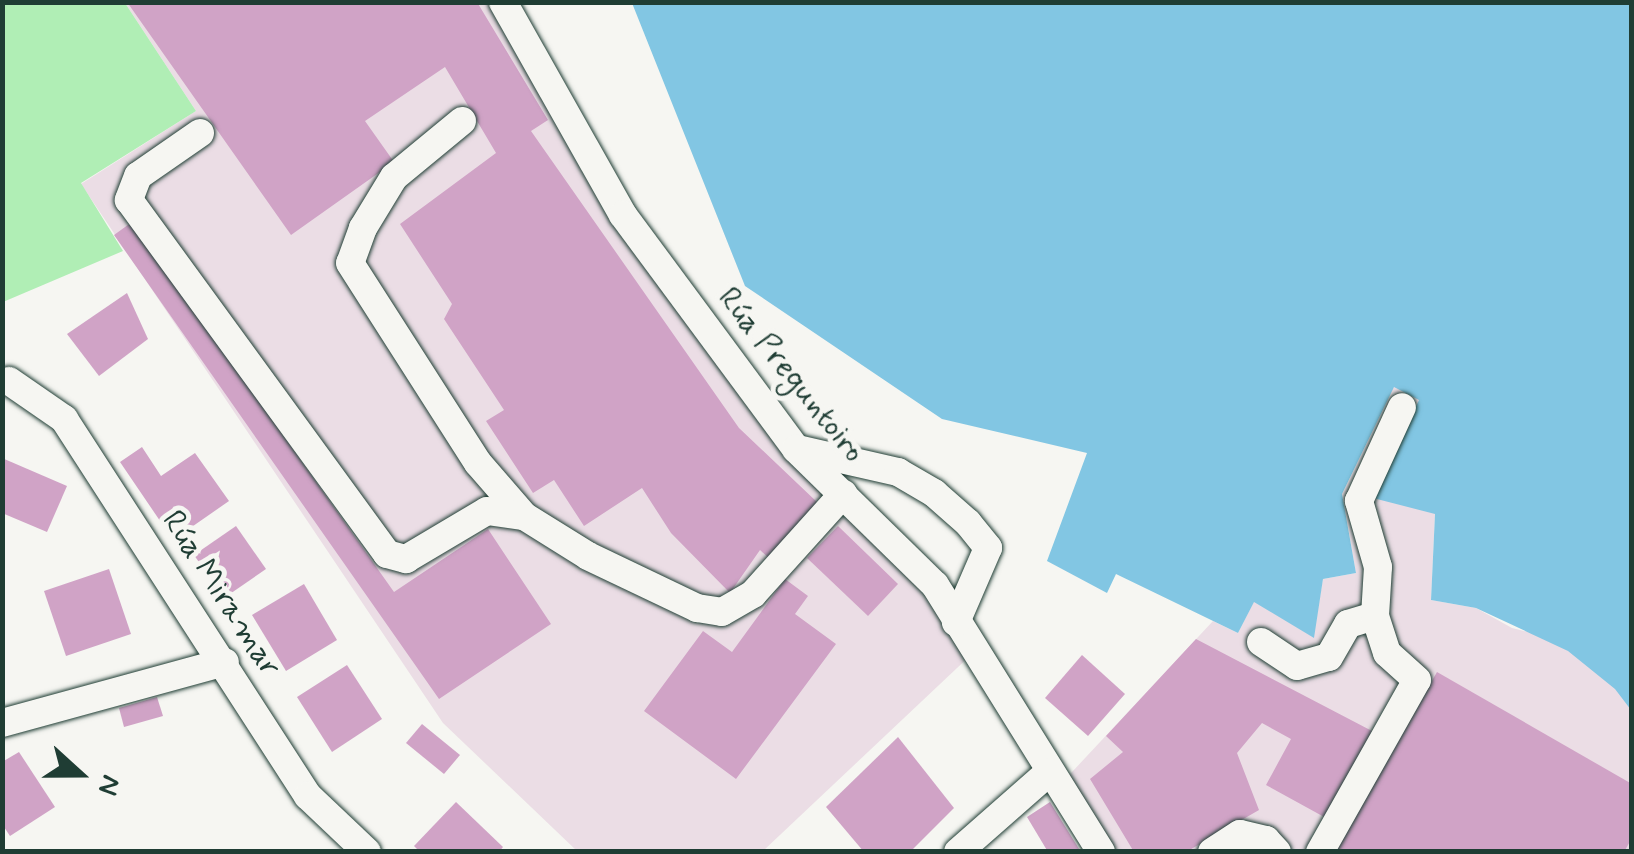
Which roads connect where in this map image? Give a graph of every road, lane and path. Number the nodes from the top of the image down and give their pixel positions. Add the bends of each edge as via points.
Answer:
1 (502, 2) edge
2 (462, 120) dead end
3 (200, 133) dead end
4 (5, 375) edge
5 (1402, 407) dead end
6 (796, 449) junction
7 (843, 494) junction
8 (524, 516) junction
9 (1375, 616) junction
10 (956, 622) junction
11 (1261, 642) dead end
12 (225, 662) junction
13 (2, 723) edge
14 (1048, 772) junction
15 (366, 852) edge
16 (958, 852) edge
17 (1100, 852) edge
18 (1212, 852) edge
19 (1277, 852) edge
20 (1320, 852) edge

1 - 6 street, Rúa Preguntoiro via 623,215
2 - 8 street via 394,177 350,263 478,463
3 - 8 street via 138,176 129,200 387,554 406,559 487,511
4 - 12 street, Rúa Miramar via 64,418
5 - 9 street via 1360,501 1378,568
6 - 7 street, Rúa Preguntoiro
6 - 10 street via 898,472 968,523 988,548
7 - 8 street via 754,594 722,612 698,608 588,556
7 - 10 street, Rúa Preguntoiro via 936,585
9 - 11 street via 1348,624 1330,657 1298,666
9 - 20 street via 1387,654 1417,680
10 - 14 street, Rúa Preguntoiro
12 - 13 street
12 - 15 street, Rúa Miramar via 308,796
14 - 16 street
14 - 17 street, Rúa Preguntoiro
18 - 19 street via 1240,834 1266,840

